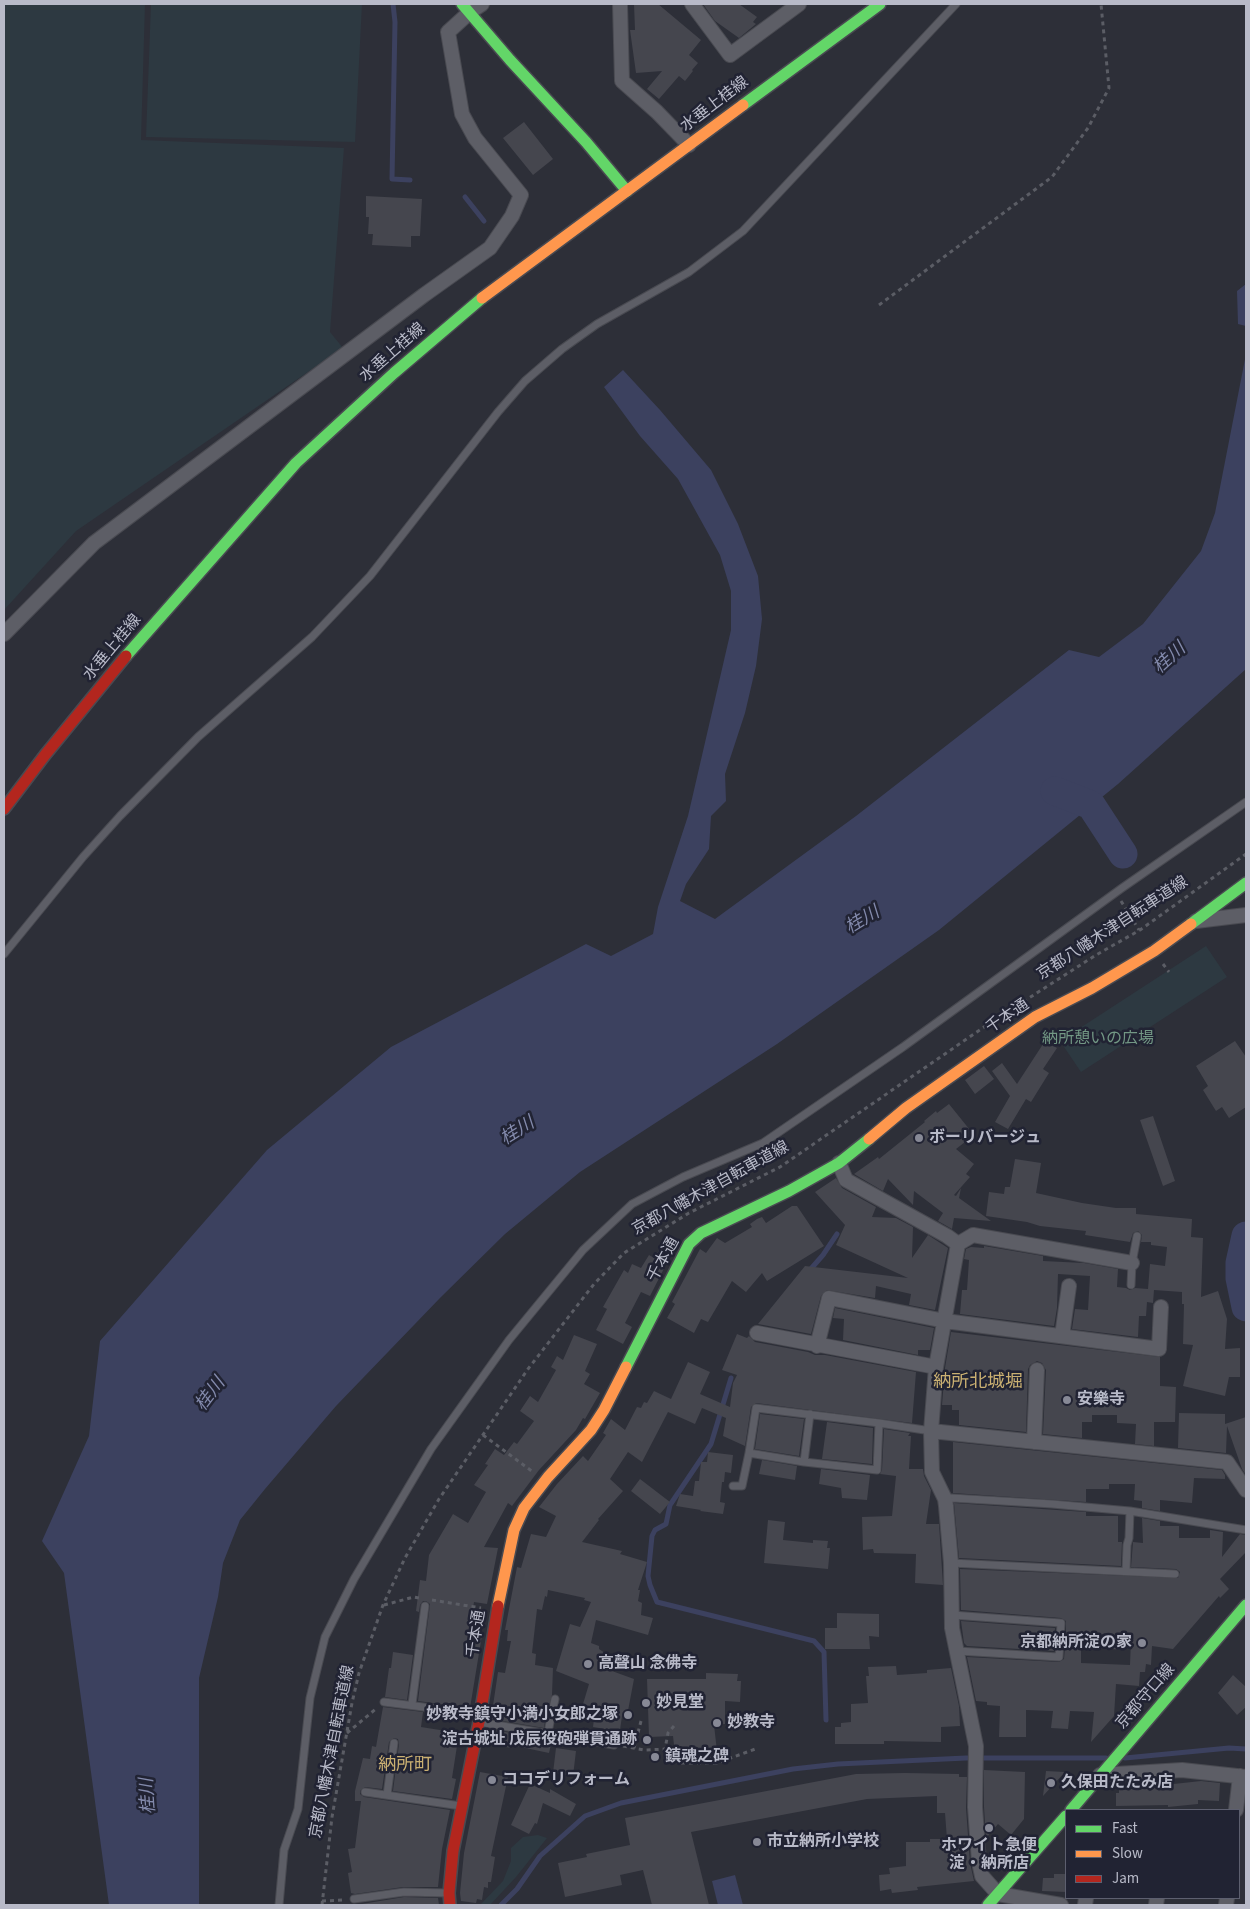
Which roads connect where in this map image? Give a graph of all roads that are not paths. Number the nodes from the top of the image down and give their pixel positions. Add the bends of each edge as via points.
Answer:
1 (482, 4) edge
2 (620, 4) edge
3 (692, 4) edge
4 (799, 4) edge
5 (880, 4) edge
6 (956, 4) edge
7 (466, 8) edge
8 (689, 145) junction
9 (627, 190) junction
10 (4, 634) edge
11 (1246, 802) edge
12 (4, 809) edge
13 (1246, 883) edge
14 (1246, 915) edge
15 (1196, 921) junction
16 (4, 954) edge
17 (839, 1163) junction
18 (1137, 1236) dead end
19 (958, 1244) junction
20 (1132, 1263) junction
21 (1131, 1285) dead end
22 (1069, 1286) dead end
23 (1162, 1307) dead end
24 (945, 1321) junction
25 (757, 1333) dead end
26 (1062, 1336) junction
27 (817, 1346) junction
28 (936, 1367) junction
29 (1037, 1370) dead end
30 (810, 1414) junction
31 (879, 1423) junction
32 (931, 1432) junction
33 (1034, 1442) junction
34 (749, 1453) junction
35 (804, 1462) junction
36 (733, 1486) dead end
37 (1246, 1490) edge
38 (945, 1499) junction
39 (1130, 1511) junction
40 (1246, 1530) edge
41 (951, 1564) junction
42 (1126, 1571) junction
43 (1175, 1574) dead end
44 (1246, 1605) edge
45 (425, 1606) dead end
46 (952, 1615) junction
47 (1061, 1641) junction
48 (1119, 1645) dead end
49 (957, 1651) junction
50 (555, 1699) dead end
51 (384, 1702) road end
52 (412, 1704) junction
53 (552, 1713) dead end
54 (479, 1718) junction
55 (550, 1722) dead end
56 (548, 1733) junction
57 (394, 1743) dead end
58 (614, 1745) dead end
59 (1103, 1771) junction
60 (1243, 1777) edge
61 (365, 1792) dead end
62 (387, 1795) junction
63 (462, 1806) junction
64 (1073, 1809) edge
65 (1236, 1809) edge
66 (1065, 1818) edge
67 (998, 1894) junction
68 (354, 1899) road end
69 (450, 1899) edge
70 (280, 1905) edge
71 (988, 1905) edge
72 (1061, 1905) edge

1 - 7 street
2 - 8 street via 622,81
3 - 4 street via 730,55
5 - 8 street, 水垂上桂線
6 - 16 lane via 743,231 689,272 597,324 525,381 370,576 312,636 198,737 120,816
7 - 9 street
7 - 10 street via 448,32 462,114 475,138 520,195 512,216 490,248 94,544
8 - 9 street, 水垂上桂線
9 - 12 street, 水垂上桂線 via 480,299 296,463 115,669
11 - 70 lane via 903,1047 771,1137 632,1204 583,1250 509,1340 431,1448 354,1579 325,1637 310,1698 298,1809 284,1850
13 - 15 street, 千本通
14 - 15 street
15 - 17 street, 千本通 via 1092,988 1035,1017 906,1108
17 - 19 street via 846,1180
17 - 54 street, 千本通 via 701,1233 690,1244 604,1410 591,1430 524,1508 514,1530
18 - 20 lane
19 - 20 street via 973,1235
19 - 24 street
20 - 21 lane
22 - 26 street
23 - 26 street via 1159,1349
24 - 26 street
24 - 27 street via 829,1298
24 - 28 street
25 - 27 street
27 - 28 street
28 - 32 street
29 - 33 street
30 - 31 lane
30 - 34 lane via 756,1408
30 - 35 lane
31 - 32 lane
31 - 35 lane via 877,1470
32 - 33 street
32 - 38 street via 932,1472
33 - 37 street via 1227,1462
34 - 35 lane
34 - 36 lane via 742,1486
38 - 39 lane
38 - 41 street
39 - 40 lane
39 - 42 lane
41 - 42 lane
41 - 46 street
42 - 43 lane
44 - 59 street, 京都守口線
45 - 52 lane
46 - 47 lane via 1061,1623
46 - 49 street
47 - 48 lane
47 - 49 lane via 1059,1657
49 - 67 street via 976,1746 975,1807 979,1862 982,1876
50 - 53 lane
51 - 52 lane
52 - 54 lane
54 - 56 lane
54 - 63 street, 千本通
55 - 56 lane
56 - 58 lane
57 - 62 lane
59 - 60 street via 1182,1770
59 - 64 street, 京都守口線
60 - 65 street
61 - 62 lane
62 - 63 lane
63 - 69 street, 千本通 via 453,1851
66 - 67 street, 京都守口線
67 - 71 street, 京都守口線
67 - 72 street
68 - 69 lane via 404,1892

